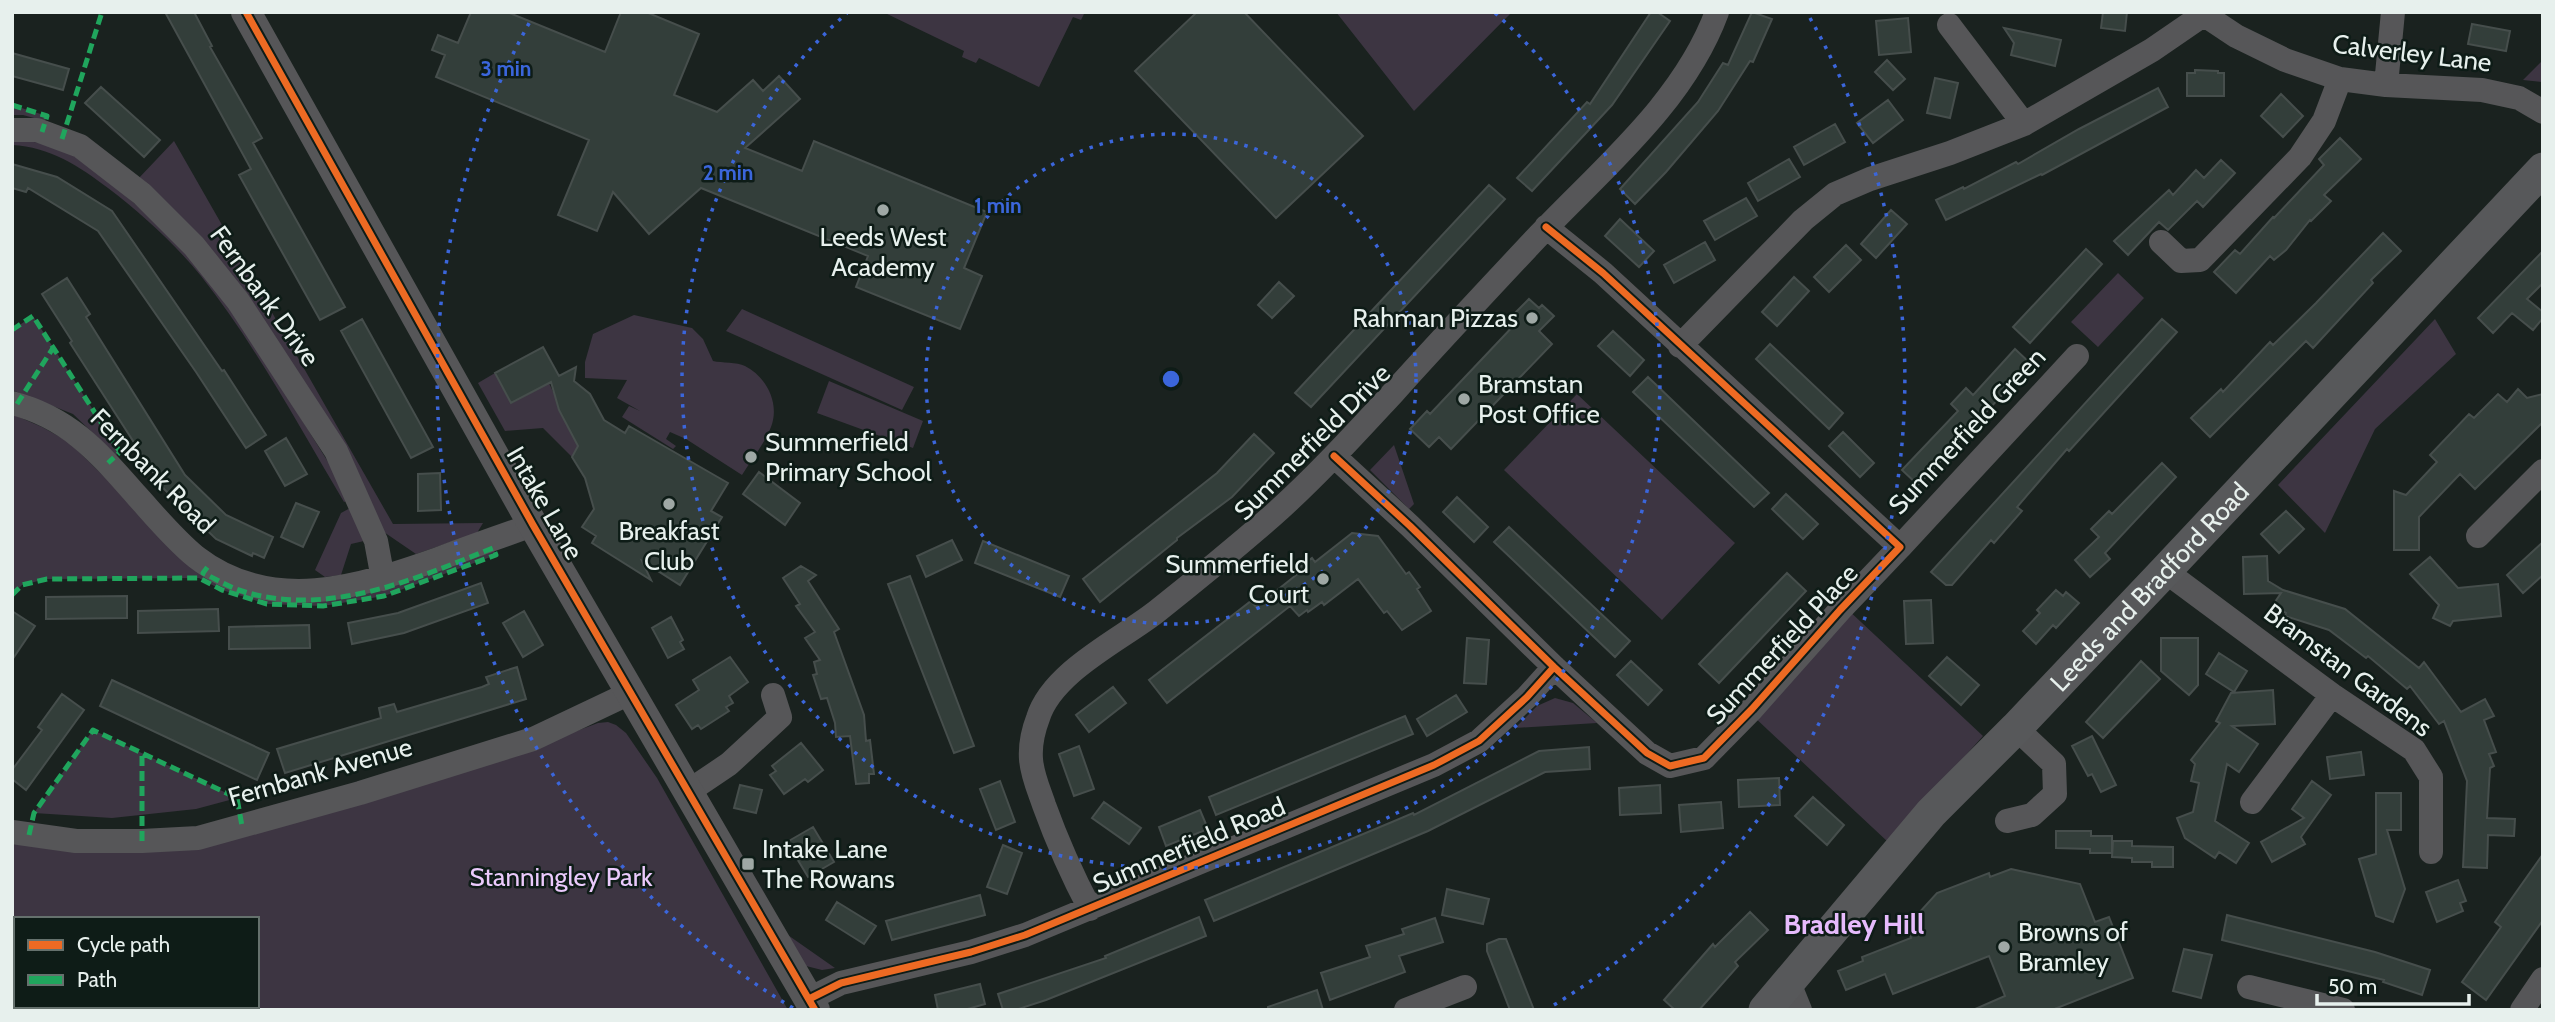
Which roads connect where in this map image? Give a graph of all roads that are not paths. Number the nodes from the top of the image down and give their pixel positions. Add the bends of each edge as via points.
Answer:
1 (246, 12) edge
2 (1717, 12) edge
3 (2393, 12) edge
4 (2202, 14) edge
5 (1949, 25) dead end
6 (2340, 79) junction
7 (2386, 85) junction
8 (2543, 112) edge
9 (2024, 124) junction
10 (12, 130) edge
11 (2543, 169) edge
12 (1546, 226) junction
13 (2161, 242) dead end
14 (1680, 346) junction
15 (2077, 356) dead end
16 (12, 403) edge
17 (1334, 456) junction
18 (2543, 471) edge
19 (533, 525) junction
20 (2478, 536) dead end
21 (1900, 547) junction
22 (2165, 571) junction
23 (383, 579) junction
24 (1553, 667) junction
25 (631, 693) junction
26 (773, 695) dead end
27 (2332, 695) junction
28 (2016, 728) junction
29 (689, 791) junction
30 (2252, 802) dead end
31 (2007, 821) dead end
32 (12, 832) edge
33 (2431, 852) dead end
34 (1090, 909) junction
35 (2543, 979) edge
36 (1465, 987) dead end
37 (2249, 987) dead end
38 (1794, 996) edge
39 (812, 1004) edge
40 (1406, 1010) edge
41 (1765, 1010) edge
42 (2343, 1010) edge
43 (2522, 1010) edge

1 - 19 street, Intake Lane
2 - 12 street, Summerfield Drive via 1694,61 1673,90
3 - 7 street
4 - 6 street, Calverley Lane via 2285,60
4 - 9 street via 2152,50
5 - 9 street
6 - 7 street, Calverley Lane
6 - 13 street via 2324,121 2300,158 2200,260 2181,261
7 - 8 street, Calverley Lane via 2482,90 2519,98
9 - 14 street via 1835,194 1802,220
10 - 23 street, Fernbank Drive via 37,130 80,146 142,194 194,246 238,301 337,451 376,541
11 - 22 main road, Leeds and Bradford Road
12 - 14 street
12 - 17 street, Summerfield Drive
14 - 21 street
15 - 21 street, Summerfield Green
16 - 23 street, Fernbank Road via 39,410 75,432 171,534 222,573 287,591 324,591
17 - 24 street, Summerfield Place
17 - 34 street, Summerfield Drive via 1155,613 1058,684 1038,714 1031,742 1035,780
18 - 20 street
19 - 23 street, Fernbank Road
19 - 25 street, Intake Lane
21 - 24 street, Summerfield Place via 1704,758 1670,766 1647,753
22 - 27 street, Bramstan Gardens
22 - 28 main road, Leeds and Bradford Road
24 - 34 street, Summerfield Road via 1479,741 1458,753
25 - 29 street, Intake Lane
25 - 32 street, Fernbank Avenue via 533,739 198,838 76,841
26 - 29 street via 780,718 729,764
27 - 30 street
27 - 33 street, Bramstan Gardens via 2414,750 2431,777
28 - 31 street via 2054,764 2055,794 2032,816
28 - 38 main road, Leeds and Bradford Road via 1931,813
29 - 39 street, Intake Lane
34 - 39 street, Summerfield Road via 971,952 841,983
35 - 43 street
36 - 40 street
37 - 42 street
38 - 41 main road, Leeds and Bradford Road

